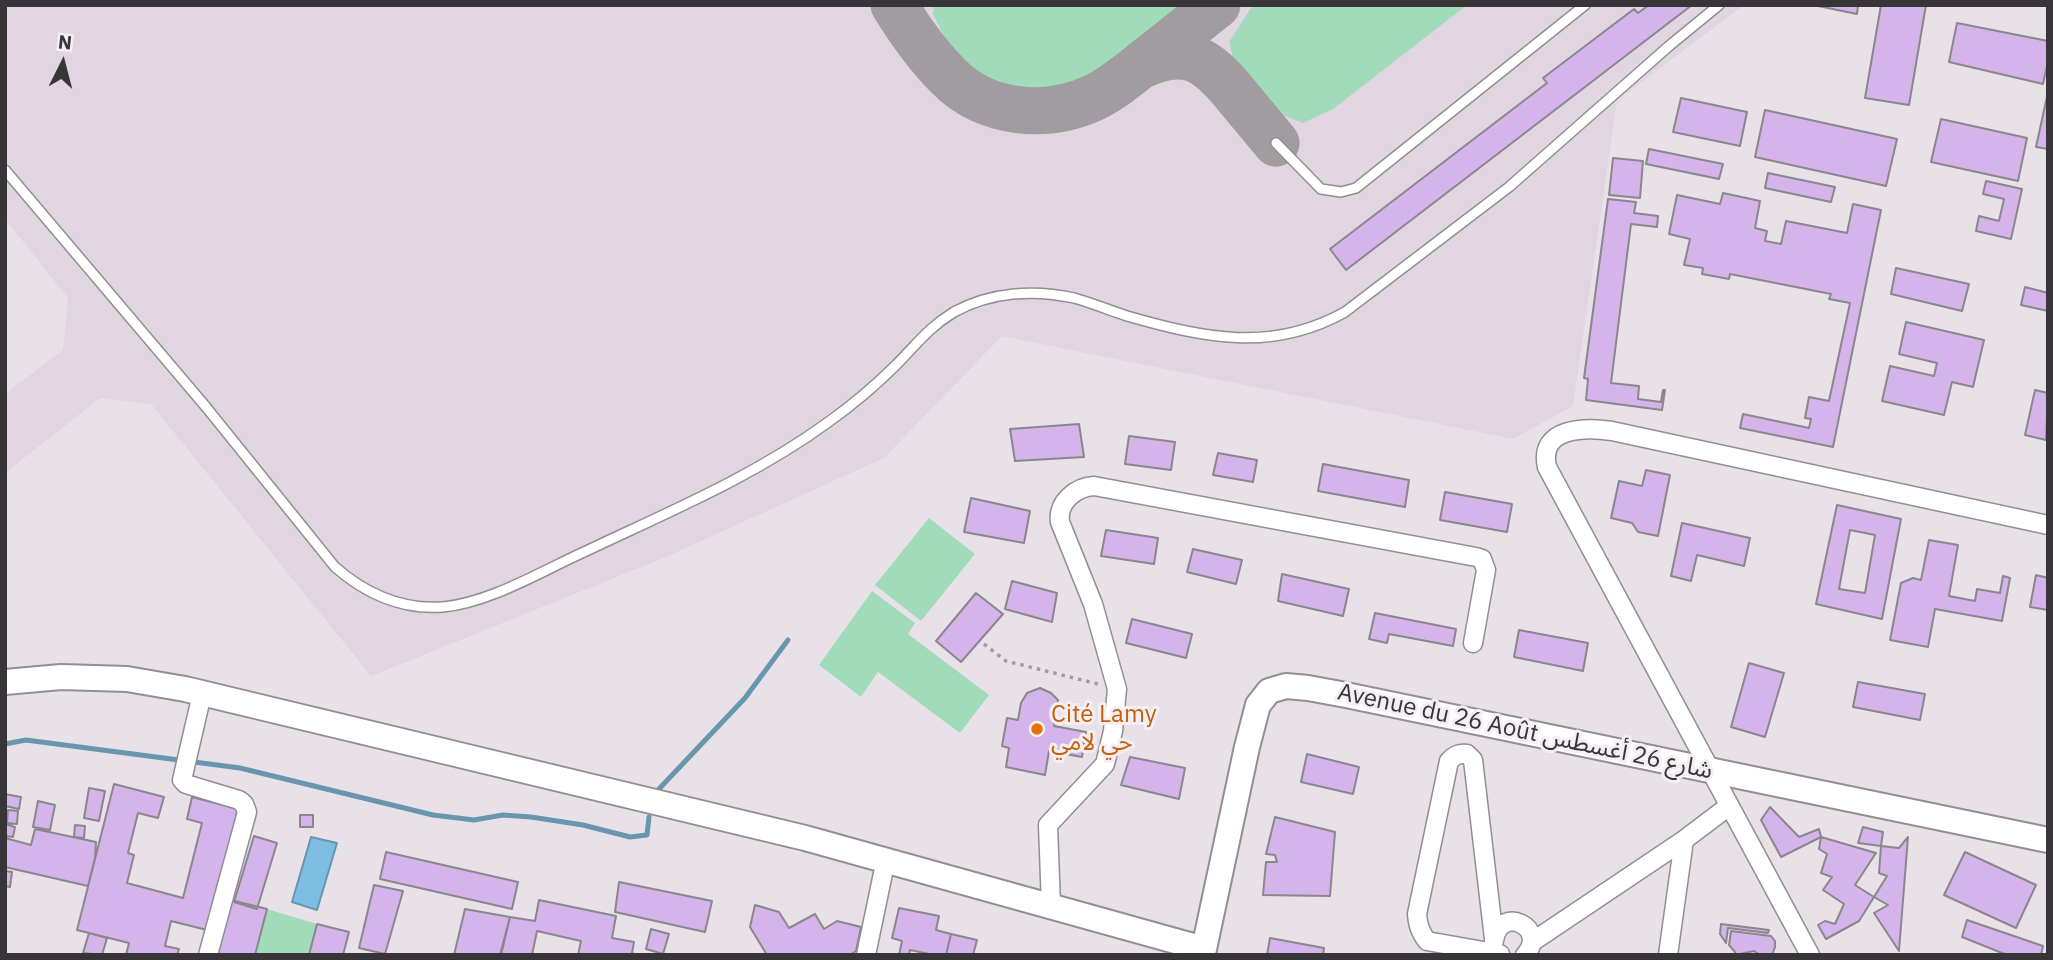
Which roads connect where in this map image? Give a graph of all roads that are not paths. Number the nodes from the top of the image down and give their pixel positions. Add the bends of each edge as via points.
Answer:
1 (1585, 5) edge
2 (1719, 5) edge
3 (1276, 143) dead end
4 (5, 170) edge
5 (2048, 525) edge
6 (1473, 643) dead end
7 (5, 682) edge
8 (202, 694) junction
9 (1710, 769) junction
10 (1729, 806) junction
11 (1684, 840) junction
12 (2048, 840) edge
13 (886, 859) junction
14 (1051, 906) junction
15 (1528, 948) edge
16 (1498, 949) edge
17 (1204, 952) edge
18 (208, 955) edge
19 (866, 955) edge
20 (1668, 955) edge
21 (1810, 955) edge

1 - 3 lane via 1356,188 1341,192 1321,189
2 - 4 lane via 1509,187 1329,321 1294,334 1233,338 1156,323 1056,295 1016,293 976,301 935,325 860,398 773,459 488,596 441,607 392,601 335,567
5 - 9 street via 1612,431 1591,428 1560,434 1545,458 1547,467
6 - 14 street via 1486,570 1482,559 1108,488 1077,490 1063,503 1059,515 1093,604 1117,689 1105,764 1048,825
7 - 8 street via 61,677 127,679
8 - 13 street
8 - 18 street via 182,780 239,800 247,811
9 - 10 street
9 - 12 street, Avenue du 26 Août شارع 26 أغسطس
9 - 17 street, Avenue du 26 Août شارع 26 أغسطس via 1308,688 1269,691 1258,705 1247,747
10 - 11 street
10 - 21 street
11 - 15 street
11 - 20 street
13 - 14 street
13 - 19 street
14 - 17 street
15 - 16 street via 1531,933 1526,926 1510,921 1497,930
16 - 16 street via 1473,760 1461,753 1449,761 1418,925 1427,941

